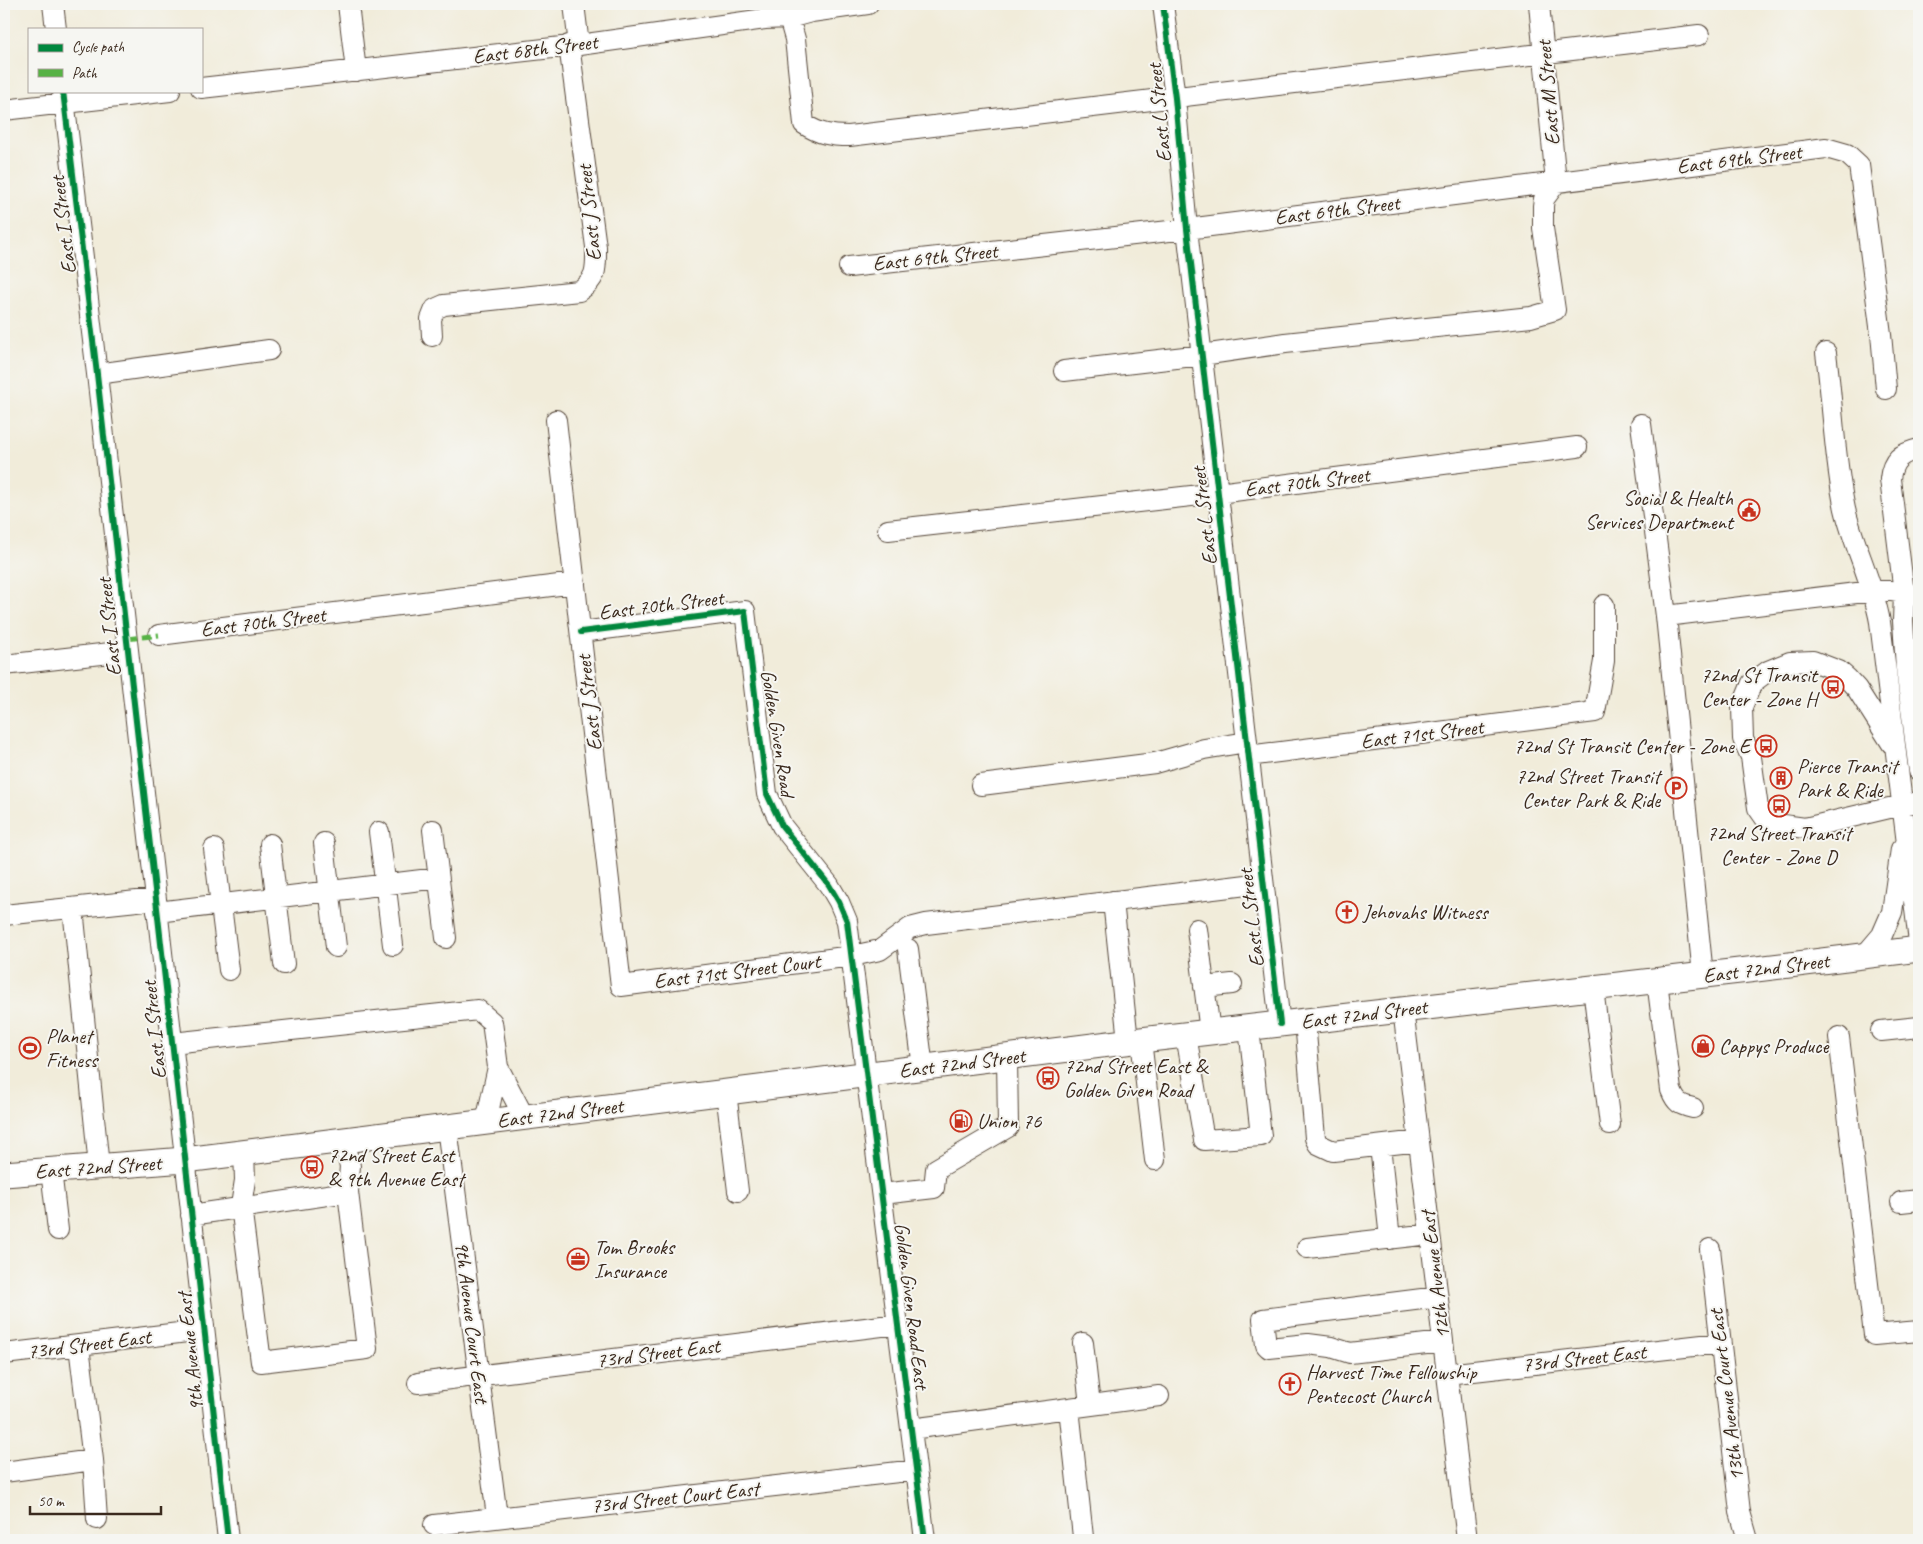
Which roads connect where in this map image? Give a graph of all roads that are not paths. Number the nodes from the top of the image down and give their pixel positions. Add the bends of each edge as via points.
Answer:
1 (53, 4) edge
2 (348, 4) edge
3 (574, 4) edge
4 (868, 4) edge
5 (1163, 4) edge
6 (1540, 4) edge
7 (789, 18) junction
8 (56, 28) edge
9 (1699, 35) dead end
10 (574, 45) junction
11 (1544, 53) junction
12 (356, 71) junction
13 (202, 88) edge
14 (152, 92) edge
15 (64, 97) edge
16 (1175, 98) junction
17 (4, 110) edge
18 (1556, 183) junction
19 (1187, 229) junction
20 (849, 267) dead end
21 (432, 336) dead end
22 (269, 350) dead end
23 (1826, 353) dead end
24 (1202, 356) junction
25 (1064, 371) dead end
26 (97, 374) junction
27 (1886, 389) dead end
28 (556, 420) dead end
29 (1641, 424) dead end
30 (1576, 447) dead end
31 (1919, 450) edge
32 (1218, 493) junction
33 (888, 530) dead end
34 (575, 583) junction
35 (1873, 591) junction
36 (1912, 594) edge
37 (1604, 606) dead end
38 (745, 611) joint
39 (1666, 616) junction
40 (580, 632) junction
41 (159, 635) dead end
42 (128, 650) junction
43 (4, 665) edge
44 (1248, 749) junction
45 (1895, 749) junction
46 (1919, 771) edge
47 (981, 785) dead end
48 (1911, 803) edge
49 (1905, 825) junction
50 (433, 830) dead end
51 (379, 832) dead end
52 (324, 843) dead end
53 (270, 844) dead end
54 (214, 849) dead end
55 (438, 878) junction
56 (1264, 883) junction
57 (386, 885) junction
58 (330, 892) junction
59 (276, 898) junction
60 (1113, 901) junction
61 (156, 905) junction
62 (221, 905) junction
63 (73, 908) junction
64 (4, 915) edge
65 (1197, 928) dead end
66 (446, 938) dead end
67 (1919, 942) edge
68 (393, 945) dead end
69 (336, 947) dead end
70 (908, 949) dead end
71 (1919, 949) edge
72 (852, 956) junction
73 (1865, 956) junction
74 (284, 964) dead end
75 (229, 970) dead end
76 (1703, 975) junction
77 (1657, 981) junction
78 (1232, 984) dead end
79 (621, 986) joint
80 (1204, 987) junction
81 (1593, 988) junction
82 (1403, 1009) junction
83 (1304, 1021) junction
84 (1280, 1024) junction
85 (1919, 1027) edge
86 (1249, 1028) junction
87 (1881, 1031) dead end
88 (1198, 1033) junction
89 (1839, 1036) dead end
90 (1134, 1040) junction
91 (172, 1043) junction
92 (1007, 1057) junction
93 (498, 1067) junction
94 (924, 1068) junction
95 (868, 1075) junction
96 (726, 1092) junction
97 (1693, 1108) dead end
98 (524, 1117) junction
99 (486, 1122) junction
100 (1610, 1125) dead end
101 (447, 1127) junction
102 (344, 1140) junction
103 (1419, 1140) junction
104 (1380, 1146) junction
105 (244, 1152) junction
106 (185, 1160) junction
107 (1155, 1160) dead end
108 (99, 1167) junction
109 (51, 1170) junction
110 (4, 1174) edge
111 (738, 1191) dead end
112 (348, 1192) junction
113 (882, 1194) junction
114 (241, 1206) junction
115 (191, 1215) junction
116 (58, 1230) dead end
117 (1430, 1234) junction
118 (1390, 1239) junction
119 (1307, 1248) dead end
120 (1710, 1249) dead end
121 (1438, 1297) junction
122 (898, 1324) junction
123 (204, 1330) junction
124 (1919, 1331) edge
125 (1443, 1342) junction
126 (1083, 1343) dead end
127 (1720, 1343) junction
128 (79, 1346) junction
129 (4, 1354) edge
130 (1447, 1374) junction
131 (480, 1375) junction
132 (418, 1383) dead end
133 (1159, 1396) dead end
134 (1090, 1405) junction
135 (1069, 1408) junction
136 (911, 1428) junction
137 (92, 1460) junction
138 (916, 1470) junction
139 (4, 1472) edge
140 (497, 1517) junction
141 (97, 1519) dead end
142 (434, 1525) dead end
143 (1083, 1537) dead end
144 (228, 1540) edge
145 (925, 1540) edge
146 (1466, 1540) edge
147 (1748, 1540) edge

1 - 8 street
2 - 12 street
3 - 10 street
4 - 7 street, East 68th Street
5 - 16 street, East L Street
6 - 11 street, East M Street
7 - 10 street, East 68th Street
7 - 16 street via 795,39 804,124 831,136
9 - 11 street
10 - 12 street, East 68th Street
10 - 21 street, East J Street via 596,247 593,277 579,291 444,305 435,309 430,319
11 - 16 street
11 - 18 street, East M Street
12 - 13 street, East 68th Street
14 - 15 street
15 - 17 street
15 - 26 street, East I Street
16 - 19 street, East L Street
18 - 19 street, East 69th Street
18 - 24 street via 1542,206 1555,310 1531,317 1285,343
18 - 27 street, East 69th Street via 1826,148 1847,154 1859,165
19 - 20 street, East 69th Street
19 - 24 street, East L Street
22 - 26 street
23 - 35 street via 1845,509
24 - 25 street
24 - 32 street, East L Street
26 - 42 street, East I Street
28 - 34 street, East J Street
29 - 39 street
30 - 32 street, East 70th Street
31 - 36 street via 1900,456 1894,461 1891,472
32 - 33 street, East 70th Street
32 - 44 street, East L Street
34 - 40 street, East J Street
34 - 41 street, East 70th Street
35 - 36 street
35 - 39 street
35 - 45 street via 1880,622
36 - 46 street via 1903,621
37 - 44 street, East 71st Street via 1604,661 1595,712
38 - 40 street, East 70th Street
38 - 72 street, Golden Given Road via 767,794 782,826 840,902 847,921
39 - 76 street
40 - 79 street, East J Street
42 - 43 street
42 - 61 street, East I Street
44 - 47 street, East 71st Street via 1204,750 1155,762
44 - 56 street, East L Street
45 - 48 street
45 - 48 street via 1847,678 1839,671 1813,661 1790,662 1768,671 1752,683 1742,707 1743,739 1751,757 1758,808 1765,818 1776,824 1805,828
48 - 49 street
49 - 67 street
49 - 73 street via 1892,912 1882,935
50 - 55 street
51 - 57 street
52 - 58 street
53 - 59 street
54 - 62 street
55 - 57 street
55 - 66 street
56 - 60 street, East 71st Street Court
56 - 84 street, East L Street
57 - 58 street
57 - 68 street
58 - 59 street
58 - 69 street
59 - 62 street
59 - 74 street
60 - 72 street, East 71st Street Court via 926,924 910,928 880,950
60 - 90 street
61 - 62 street
61 - 63 street
61 - 91 street, East I Street
62 - 75 street
63 - 64 street
63 - 108 street
65 - 80 street
70 - 94 street
71 - 73 main road, East 72nd Street
72 - 79 street, East 71st Street Court
72 - 95 street, Golden Given Road
73 - 76 main road, East 72nd Street
76 - 77 main road, East 72nd Street
77 - 81 main road, East 72nd Street
77 - 97 street via 1671,1090 1682,1106
78 - 80 street
80 - 88 street
81 - 82 main road, East 72nd Street
81 - 100 street
82 - 83 main road, East 72nd Street
82 - 103 street, 12th Avenue East
83 - 84 main road, East 72nd Street
83 - 104 street via 1318,1144 1333,1151
84 - 86 main road, East 72nd Street
85 - 87 street
86 - 88 main road, East 72nd Street
86 - 88 street via 1260,1136 1204,1140
88 - 90 main road, East 72nd Street
89 - 124 street via 1874,1335
90 - 92 main road, East 72nd Street
90 - 107 street
91 - 93 street via 478,1010 492,1022
91 - 106 street, East I Street
92 - 94 main road, East 72nd Street
92 - 113 street via 1008,1127 936,1169 934,1188
93 - 98 street
93 - 99 street
94 - 95 main road, East 72nd Street
95 - 96 main road, East 72nd Street
95 - 113 street, Golden Given Road East
96 - 98 main road, East 72nd Street
96 - 111 street
98 - 99 main road, East 72nd Street
99 - 101 main road, East 72nd Street
101 - 102 main road, East 72nd Street
101 - 131 street, 9th Avenue Court East
102 - 105 main road, East 72nd Street
102 - 112 street via 350,1166
103 - 104 street
103 - 117 street, 12th Avenue East
104 - 118 street
105 - 106 main road, East 72nd Street
105 - 114 street via 245,1180
106 - 108 main road, East 72nd Street
106 - 115 street, 9th Avenue East
108 - 109 main road, East 72nd Street
109 - 110 main road, East 72nd Street
109 - 116 street
112 - 114 street
112 - 114 street via 367,1349 261,1362
113 - 122 street, Golden Given Road East
114 - 115 street
115 - 123 street, 9th Avenue East
117 - 118 street
117 - 121 street, 12th Avenue East
118 - 119 street
120 - 127 street, 13th Avenue Court East
121 - 125 street, 12th Avenue East
121 - 125 street via 1263,1319 1266,1346 1269,1348 1308,1344 1350,1353
122 - 131 street, 73rd Street East
122 - 136 street, Golden Given Road East
123 - 128 street, 73rd Street East
123 - 144 street, 9th Avenue East
125 - 130 street, 12th Avenue East
126 - 134 street
127 - 130 street, 73rd Street East
127 - 147 street, 13th Avenue Court East via 1740,1512
128 - 129 street, 73rd Street East
128 - 137 street
130 - 146 street, 12th Avenue East
131 - 132 street, 73rd Street East
131 - 140 street, 9th Avenue Court East
133 - 134 street
134 - 135 street
135 - 136 street
135 - 143 street
136 - 138 street, Golden Given Road East
137 - 139 street
137 - 141 street
138 - 140 street, 73rd Street Court East
138 - 145 street, Golden Given Road East
140 - 142 street, 73rd Street Court East

